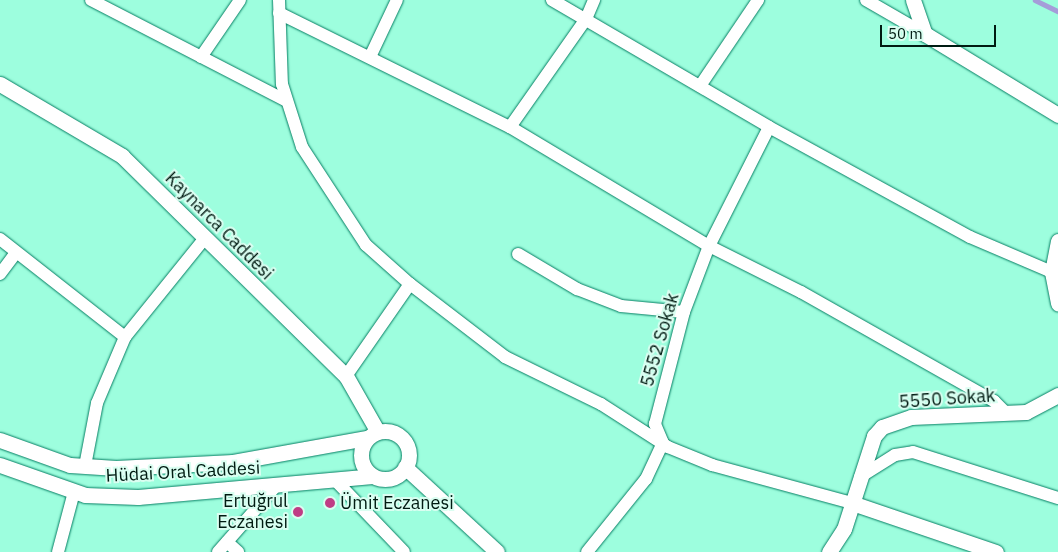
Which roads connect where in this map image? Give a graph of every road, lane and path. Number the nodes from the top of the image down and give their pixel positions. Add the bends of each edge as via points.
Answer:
1 (91, 0) edge
2 (240, 0) edge
3 (397, 0) edge
4 (552, 0) edge
5 (594, 0) edge
6 (758, 0) edge
7 (866, 0) edge
8 (913, 0) edge
9 (279, 6) edge
10 (586, 20) junction
11 (925, 34) junction
12 (201, 57) junction
13 (370, 57) junction
14 (0, 84) edge
15 (700, 86) junction
16 (285, 100) junction
17 (1058, 115) edge
18 (510, 127) junction
19 (768, 127) junction
20 (205, 238) junction
21 (0, 239) edge
22 (1058, 241) edge
23 (709, 246) junction
24 (16, 253) junction
25 (518, 254) dead end
26 (1052, 272) junction
27 (0, 274) edge
28 (410, 284) junction
29 (1058, 303) edge
30 (684, 312) junction
31 (126, 336) junction
32 (346, 376) junction
33 (1056, 401) edge
34 (1007, 414) junction
35 (372, 435) junction
36 (0, 440) edge
37 (663, 443) junction
38 (0, 466) edge
39 (85, 466) junction
40 (405, 468) junction
41 (372, 476) junction
42 (860, 477) junction
43 (336, 481) junction
44 (276, 486) junction
45 (74, 492) junction
46 (1058, 498) edge
47 (852, 504) junction
48 (227, 542) junction
49 (58, 552) edge
50 (218, 552) edge
51 (238, 552) edge
52 (404, 552) edge
53 (497, 552) edge
54 (587, 552) edge
55 (830, 552) edge
56 (996, 552) edge

1 - 12 street
2 - 12 street
3 - 13 street
4 - 10 street
5 - 10 street
6 - 15 street
7 - 11 street
8 - 11 street
9 - 13 street
9 - 16 street
10 - 15 street
10 - 18 street
11 - 17 street
12 - 16 street
13 - 18 street
14 - 20 street, Kaynarca Caddesi via 113,148
15 - 19 street
16 - 28 street via 302,147 355,231
18 - 23 street
19 - 23 street, 5552 Sokak
19 - 26 street via 970,237
20 - 31 street
20 - 32 street, Kaynarca Caddesi
21 - 24 street
22 - 26 street
23 - 30 street, 5552 Sokak
23 - 34 street via 801,292 994,402
24 - 27 street
24 - 31 street
25 - 30 street via 577,289 621,306
26 - 29 street
28 - 32 street
28 - 37 street via 505,357 601,404
30 - 37 street, 5552 Sokak via 655,424
31 - 39 street via 97,403
32 - 35 street, Kaynarca Caddesi
33 - 34 street, 5550 Sokak
34 - 42 street, 5550 Sokak via 896,420 874,436
35 - 39 street, Hüdai Oral Caddesi via 233,462
35 - 40 street via 401,438 408,448
35 - 41 street via 361,462
36 - 39 street, Hüdai Oral Caddesi via 70,465
37 - 47 street via 712,465
37 - 54 street via 646,479
38 - 45 street, Hüdai Oral Caddesi
40 - 41 street via 391,478
40 - 53 street
41 - 43 street, Hüdai Oral Caddesi
42 - 46 street via 895,455 913,452
42 - 47 street, 5550 Sokak
43 - 44 street, Hüdai Oral Caddesi
43 - 52 street
44 - 45 street, Hüdai Oral Caddesi via 138,497
44 - 48 street
45 - 49 street
47 - 55 street, 5550 Sokak
47 - 56 street
48 - 50 street
48 - 51 street

